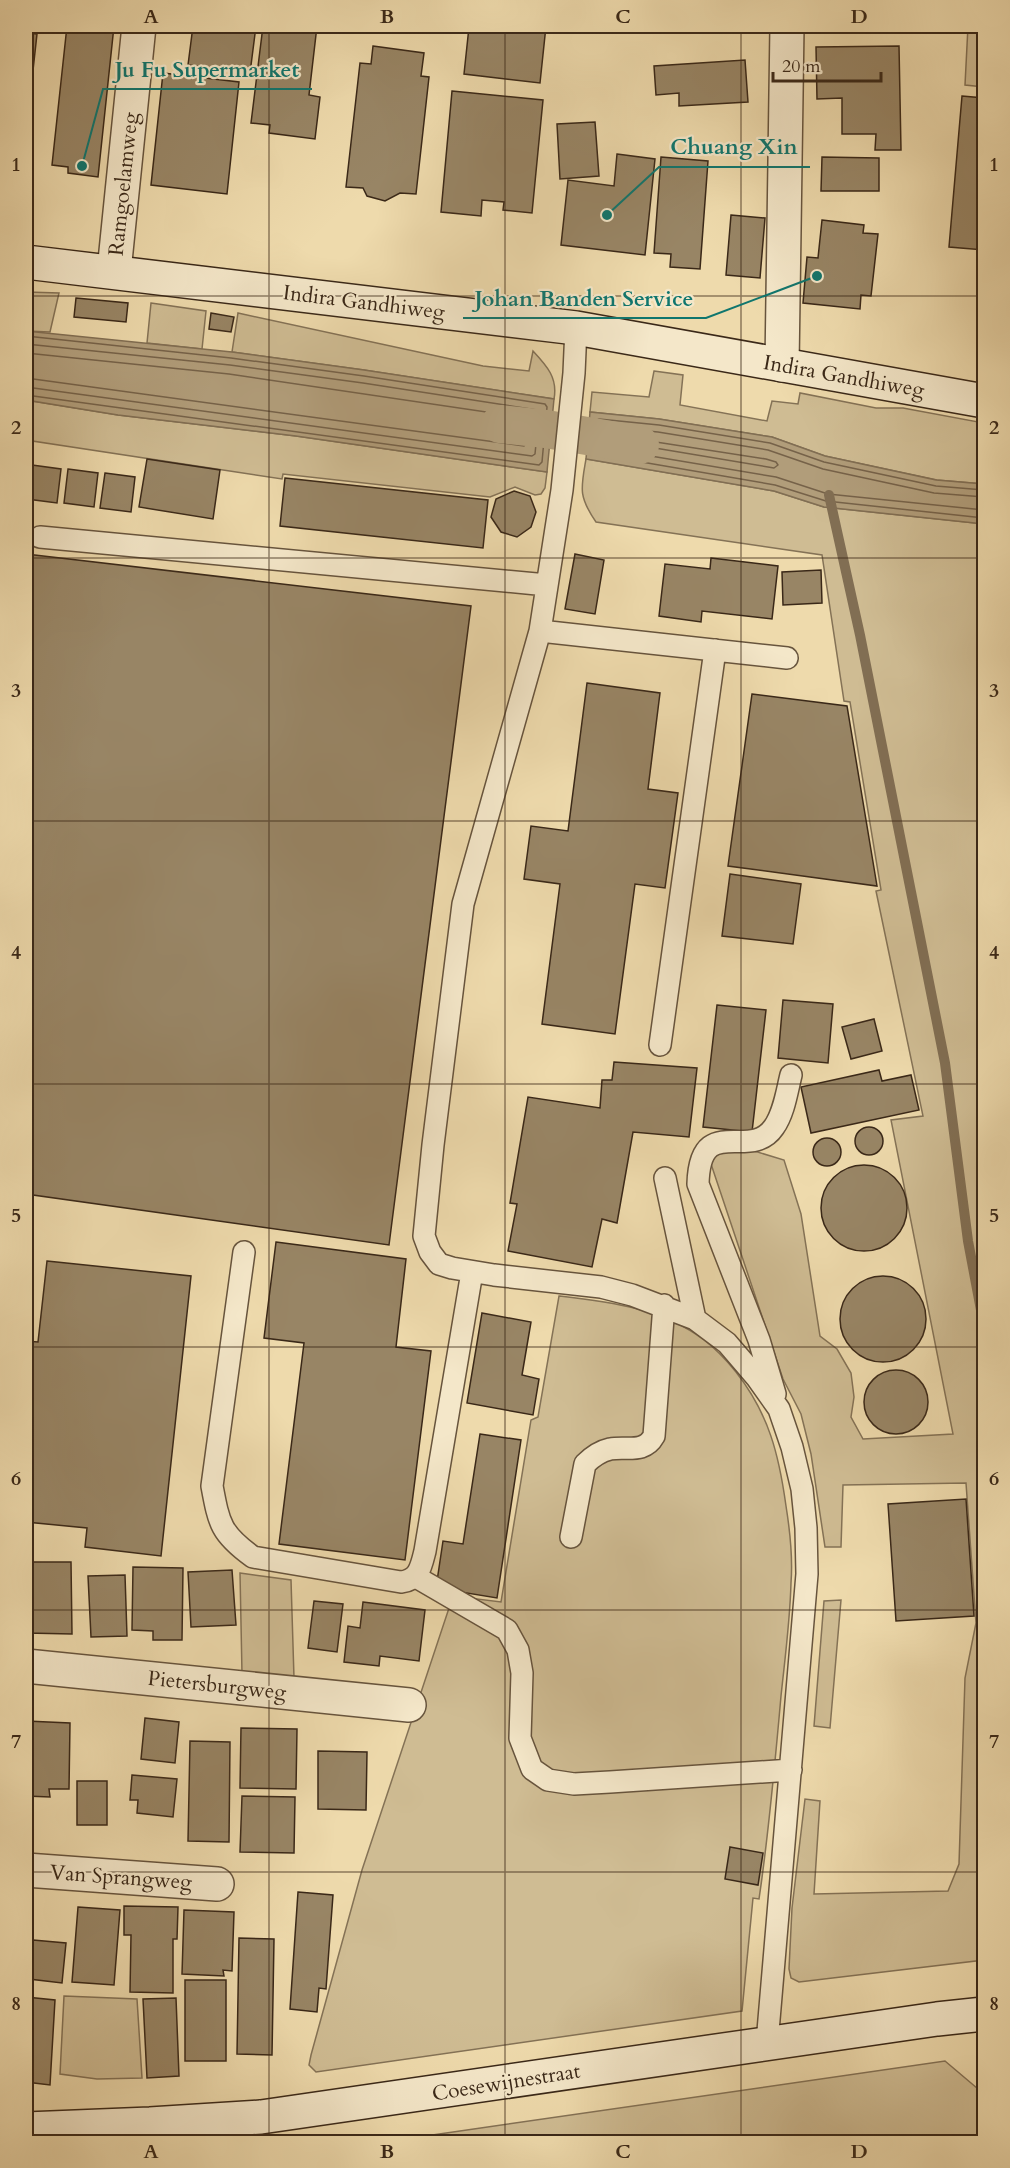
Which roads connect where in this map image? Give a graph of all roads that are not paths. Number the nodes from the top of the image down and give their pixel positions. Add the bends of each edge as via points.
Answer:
1 (139, 26) edge
2 (787, 26) edge
3 (26, 261) edge
4 (114, 271) junction
5 (576, 328) junction
6 (782, 365) junction
7 (984, 401) edge
8 (40, 537) dead end
9 (547, 585) junction
10 (540, 631) junction
11 (715, 650) junction
12 (787, 658) dead end
13 (660, 1045) dead end
14 (791, 1074) dead end
15 (665, 1178) dead end
16 (244, 1252) dead end
17 (472, 1272) junction
18 (664, 1305) junction
19 (695, 1319) junction
20 (779, 1409) junction
21 (571, 1537) dead end
22 (416, 1577) junction
23 (26, 1666) edge
24 (409, 1705) dead end
25 (791, 1770) junction
26 (26, 1870) edge
27 (217, 1884) dead end
28 (984, 2014) edge
29 (767, 2043) junction
30 (26, 2129) edge

1 - 4 main road, Ramgoelamweg
2 - 6 main road
3 - 4 main road, Indira Gandhiweg
4 - 5 main road, Indira Gandhiweg
5 - 6 main road, Indira Gandhiweg
5 - 9 lane via 562,490
6 - 7 main road, Indira Gandhiweg
8 - 9 lane
9 - 10 lane
10 - 11 lane
10 - 17 lane via 463,904 433,1145 424,1236 438,1264
11 - 12 lane
11 - 13 lane
14 - 20 lane via 775,1127 766,1136 711,1146 698,1166 698,1184 759,1340
15 - 19 lane
16 - 22 lane via 212,1486 218,1520 234,1544 253,1557 402,1582
17 - 18 lane via 601,1287
17 - 22 lane via 425,1551
18 - 19 lane
18 - 21 lane via 654,1436 645,1446 608,1449 585,1464
19 - 20 lane via 727,1343
20 - 25 lane via 802,1489 806,1528 807,1574
22 - 25 lane via 507,1630 518,1650 522,1673 520,1738 532,1769 548,1780 574,1784
23 - 24 main road, Pietersburgweg
25 - 29 lane
26 - 27 main road, Van Sprangweg
28 - 29 main road, Coesewijnestraat
29 - 30 main road, Coesewijnestraat via 261,2117

